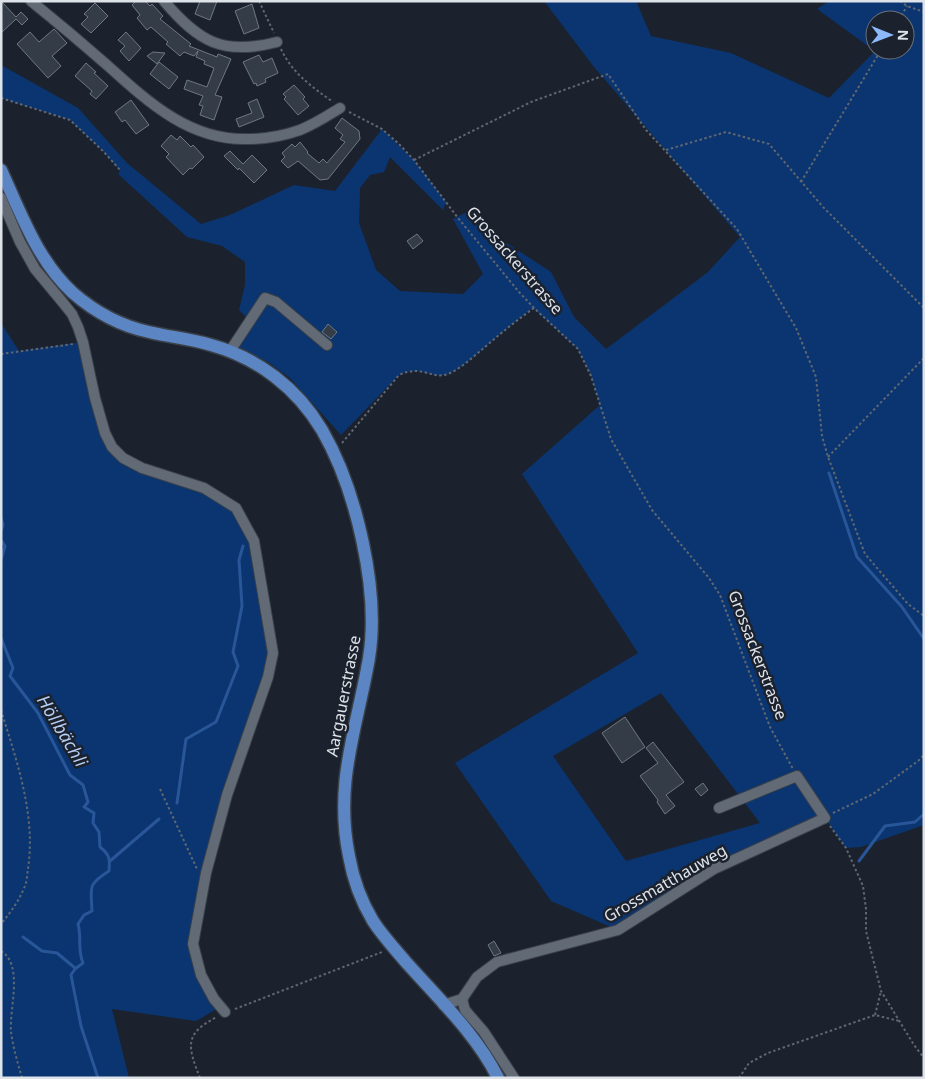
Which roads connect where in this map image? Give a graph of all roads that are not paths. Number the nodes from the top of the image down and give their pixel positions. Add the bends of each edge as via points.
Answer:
1 (31, 1) edge
2 (164, 1) edge
3 (277, 42) road end
4 (340, 108) road end
5 (1, 170) edge
6 (1, 198) edge
7 (327, 345) dead end
8 (230, 351) junction
9 (719, 808) dead end
10 (462, 998) junction
11 (443, 1004) junction
12 (225, 1012) road end
13 (498, 1078) edge
14 (514, 1078) edge

1 - 4 street via 151,104 196,130 227,139 265,139 301,130
2 - 3 street via 190,29 218,44 247,48
5 - 8 main road, Aargauerstrasse via 43,257 64,284 91,307 133,328
6 - 12 street via 35,269 72,314 83,342 105,433 112,447 123,458 142,468 204,488 236,508 254,541 273,653 268,678 227,796 204,885 194,944 202,974 214,999
7 - 8 street via 276,302 265,298
8 - 11 main road, Aargauerstrasse via 268,370 313,416 334,453 351,499 372,611 369,657 344,783 351,866 373,922
9 - 10 street, Grossmatthauweg via 797,776 825,818 714,869 618,930 497,962 476,977
10 - 11 street
10 - 14 street via 465,1010 484,1032
11 - 13 main road, Aargauerstrasse via 479,1047

